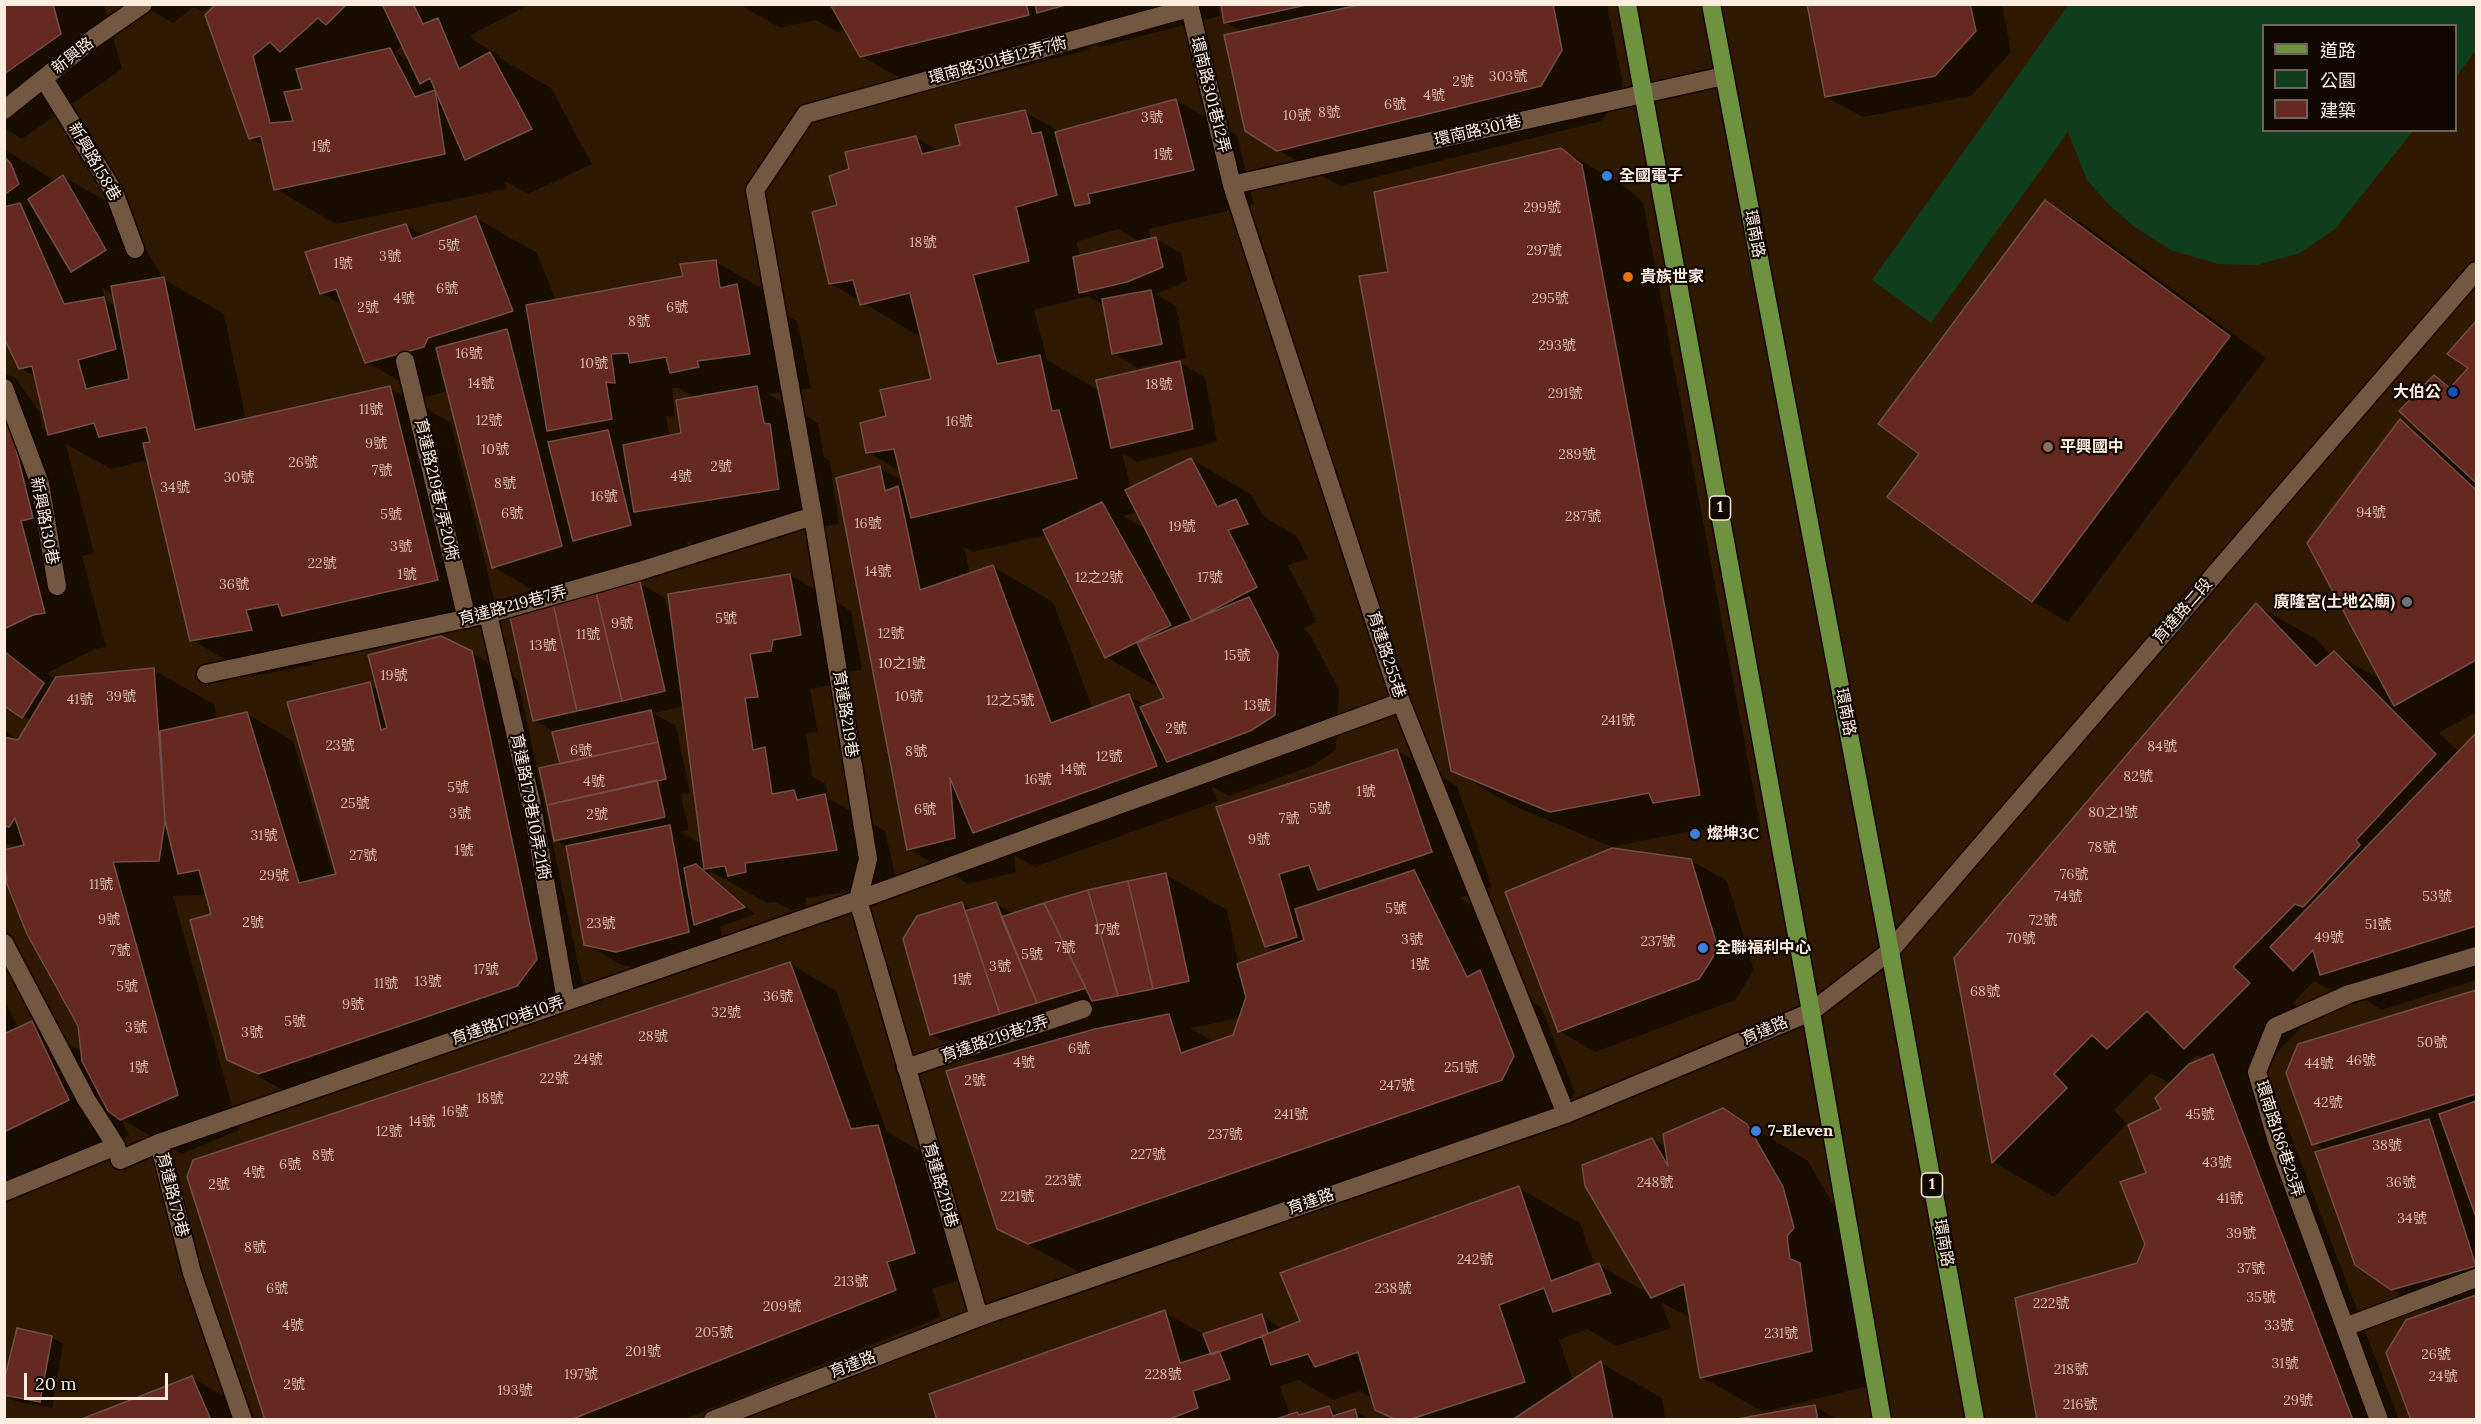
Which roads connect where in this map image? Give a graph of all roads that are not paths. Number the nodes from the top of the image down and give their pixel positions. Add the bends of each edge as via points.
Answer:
1 (143, 4) edge
2 (1627, 4) edge
3 (1711, 4) edge
4 (1189, 6) edge
5 (1724, 76) junction
6 (44, 79) junction
7 (1644, 94) junction
8 (4, 110) edge
9 (806, 114) joint
10 (1232, 185) junction
11 (135, 249) dead end
12 (2476, 272) edge
13 (405, 361) dead end
14 (4, 388) edge
15 (813, 516) junction
16 (57, 586) dead end
17 (488, 614) junction
18 (467, 619) junction
19 (206, 674) dead end
20 (1401, 702) junction
21 (858, 900) junction
22 (4, 943) edge
23 (1890, 951) junction
24 (2476, 956) edge
25 (566, 1000) junction
26 (1083, 1009) dead end
27 (1811, 1012) junction
28 (906, 1068) junction
29 (1566, 1114) junction
30 (159, 1143) junction
31 (116, 1146) junction
32 (4, 1192) edge
33 (2476, 1278) edge
34 (979, 1317) junction
35 (2345, 1327) junction
36 (243, 1419) edge
37 (713, 1419) edge
38 (1882, 1419) edge
39 (1975, 1419) edge
40 (2379, 1419) edge

1 - 6 street, 新興路
2 - 7 main road, 1
3 - 5 main road, 環南路 / 1
4 - 9 street, 環南路301巷12弄7衖
4 - 10 street, 環南路301巷12弄
5 - 7 street, 環南路301巷
5 - 23 main road, 環南路 / 1
6 - 8 street, 新興路
6 - 11 street, 新興路158巷 via 114,192
7 - 10 street, 環南路301巷
7 - 27 main road, 1
9 - 15 street, 育達路219巷 via 755,190
10 - 20 street, 育達路255巷
12 - 23 street, 育達路二段
13 - 18 street, 育達路219巷7弄20衖
14 - 16 street, 新興路130巷 via 40,484
15 - 17 street, 育達路219巷7弄
15 - 21 street, 育達路219巷 via 868,859
17 - 18 street, 育達路219巷7弄
17 - 25 street, 育達路179巷10弄21衖 via 532,806
18 - 19 street, 育達路219巷7弄
20 - 21 street, 育達路179巷10弄
20 - 29 street, 育達路255巷
21 - 25 street, 育達路179巷10弄
21 - 28 street, 育達路219巷
22 - 31 street via 86,1099
23 - 27 street, 育達路
23 - 39 main road, 環南路 / 1
24 - 35 street, 環南路186巷23弄 via 2349,994 2275,1027 2257,1072 2277,1141
25 - 30 street, 育達路179巷10弄
26 - 28 street, 育達路219巷2弄
27 - 29 street, 育達路
27 - 38 main road, 1
28 - 34 street, 育達路219巷
29 - 34 street, 育達路
30 - 31 street, 育達路179巷 via 120,1160
30 - 36 street, 育達路179巷 via 192,1273
31 - 32 street
33 - 35 street
34 - 37 street, 育達路
35 - 40 street, 環南路186巷23弄

